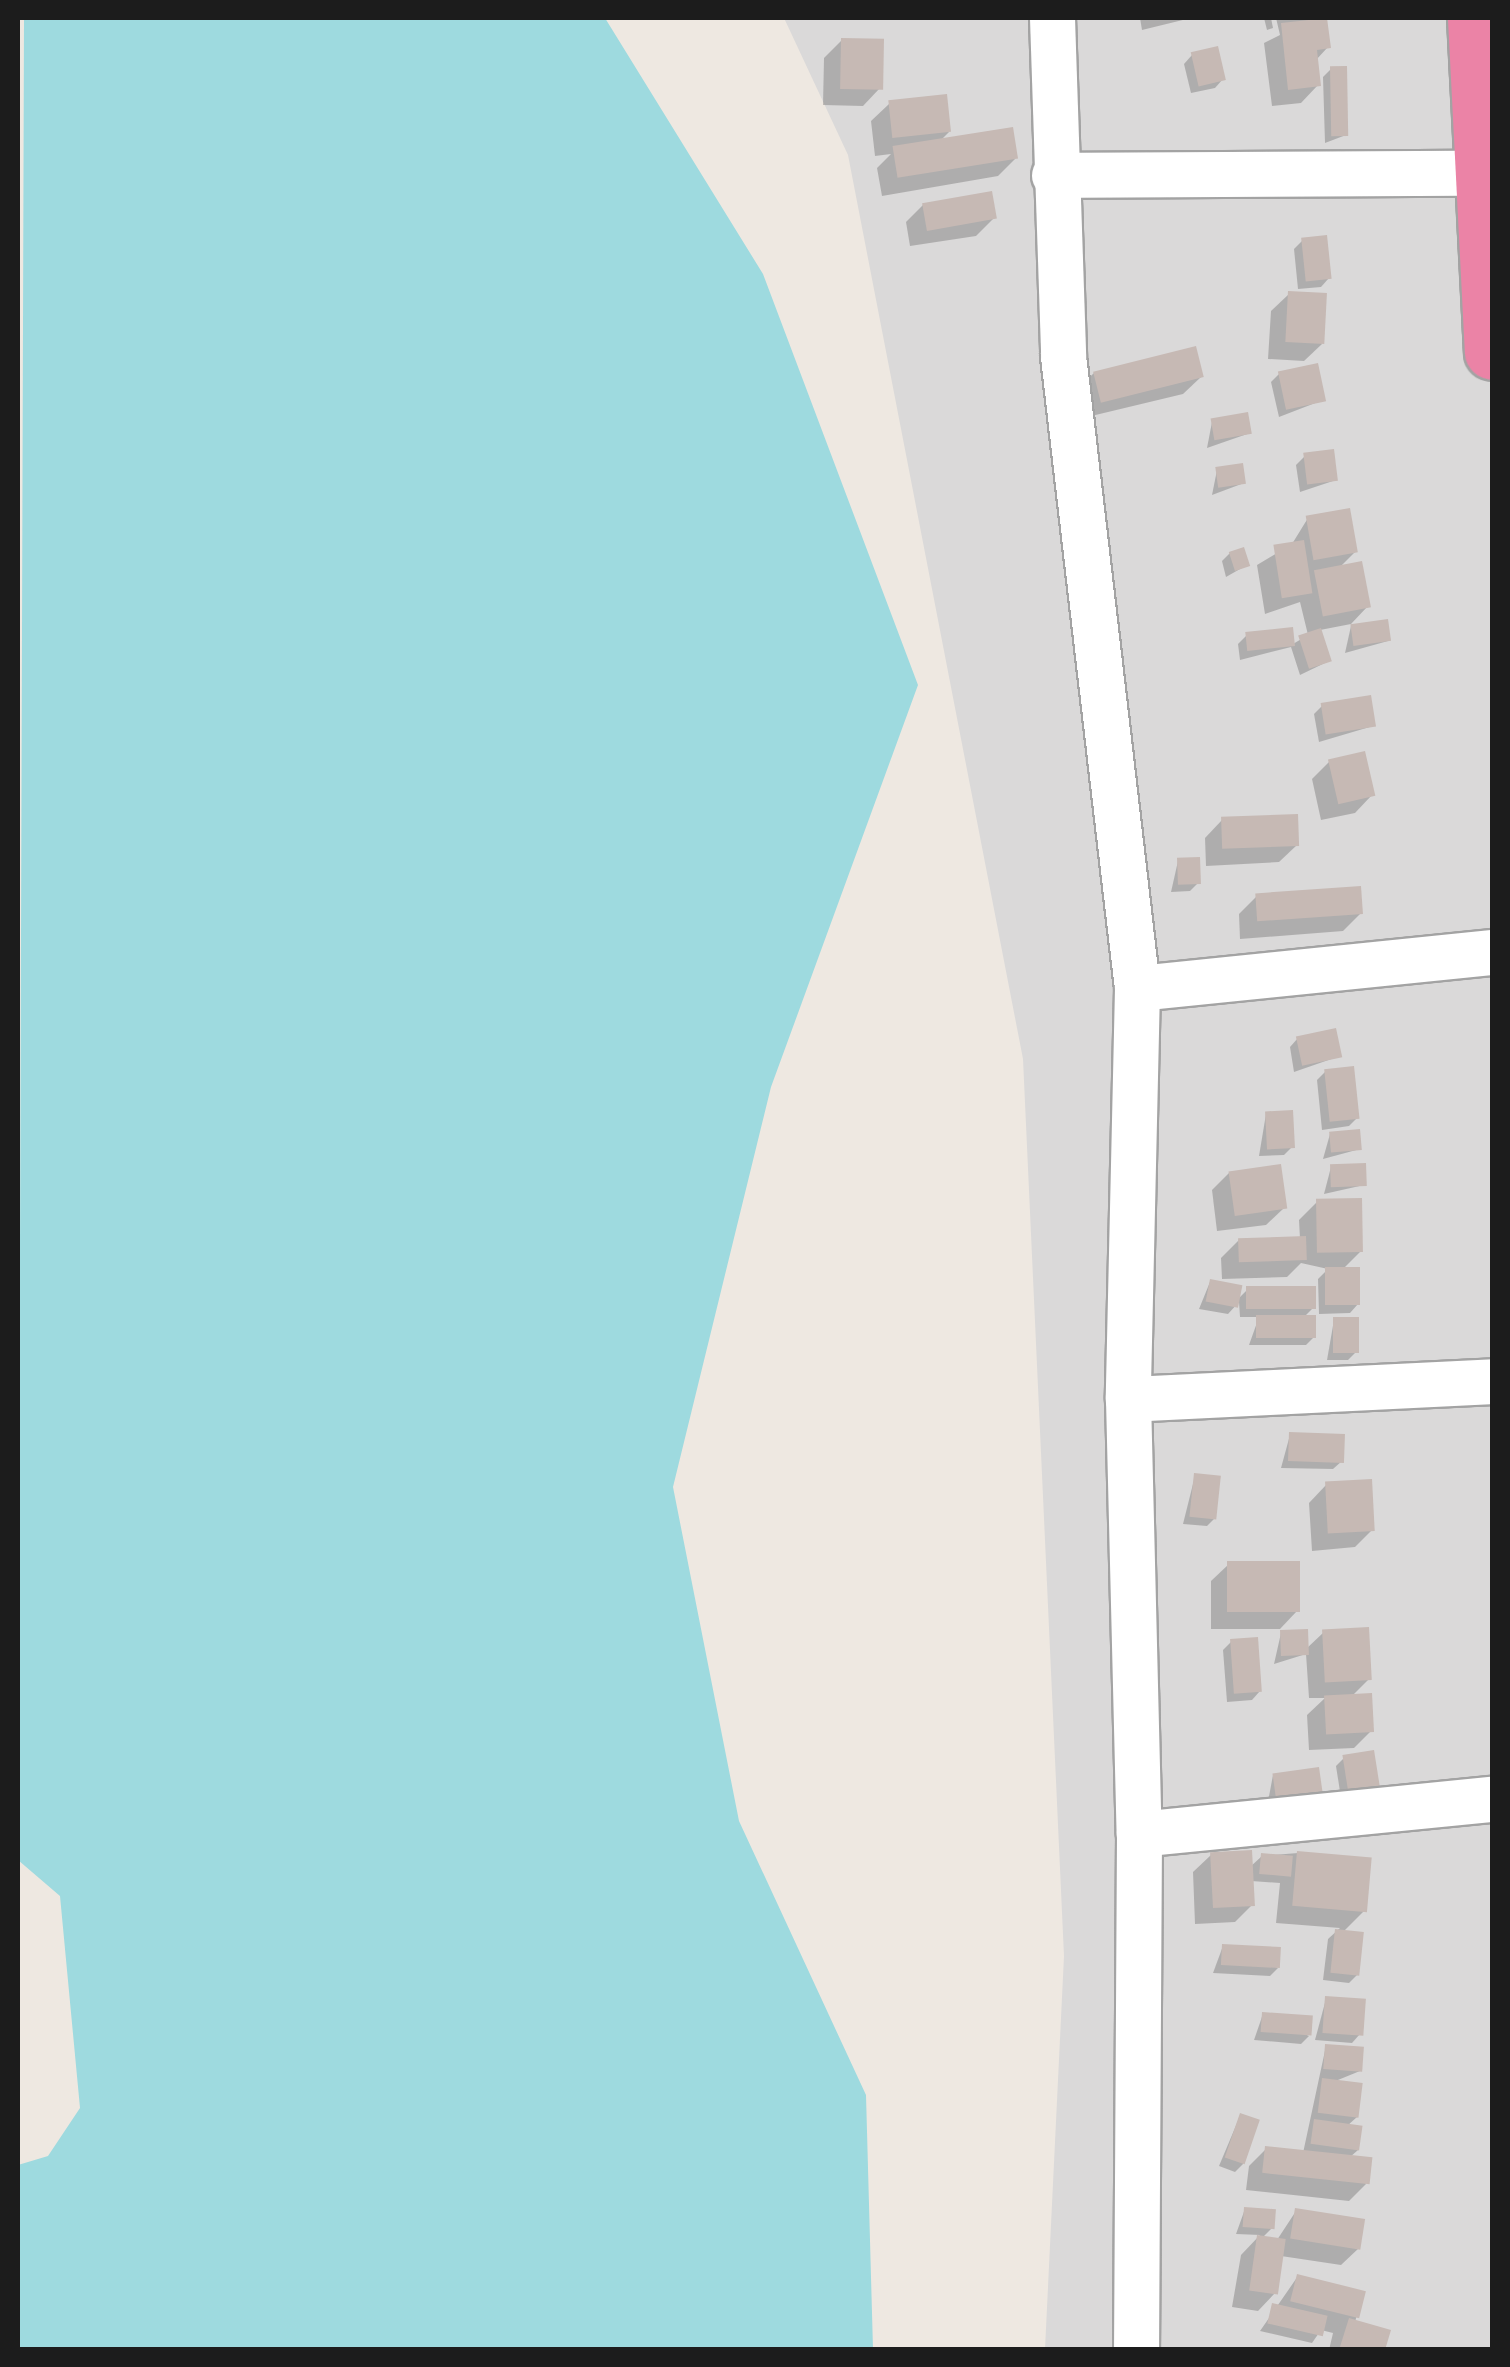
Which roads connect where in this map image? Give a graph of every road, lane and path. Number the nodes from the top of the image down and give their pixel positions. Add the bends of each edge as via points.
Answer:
1 (1052, 18) edge
2 (1475, 18) edge
3 (1489, 173) junction
4 (1054, 176) junction
5 (1492, 352) edge
6 (1492, 952) edge
7 (1136, 988) junction
8 (1492, 1381) edge
9 (1128, 1399) junction
10 (1492, 1799) edge
11 (1139, 1834) junction
12 (1136, 2350) edge

1 - 4 street
2 - 3 highway
3 - 4 street
3 - 5 highway
4 - 7 street via 1063,356
6 - 7 street
7 - 9 street
8 - 9 street
9 - 11 street
10 - 11 street
11 - 12 street

